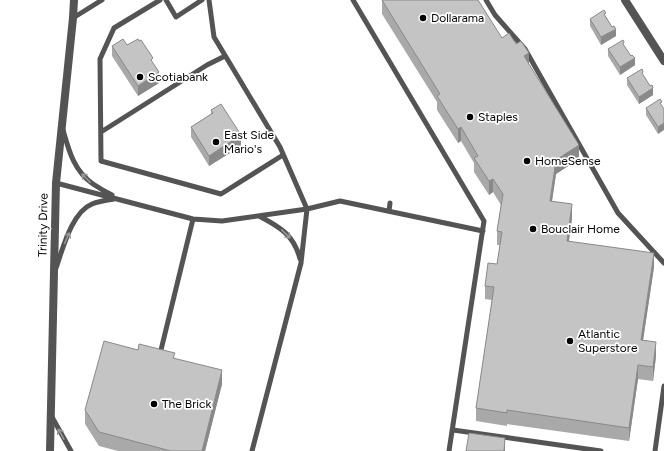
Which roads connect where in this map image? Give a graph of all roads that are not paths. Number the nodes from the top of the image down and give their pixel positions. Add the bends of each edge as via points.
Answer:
1 (74, 0) edge
2 (102, 0) edge
3 (160, 0) edge
4 (166, 0) edge
5 (202, 0) edge
6 (208, 0) edge
7 (352, 0) edge
8 (486, 0) edge
9 (625, 0) edge
10 (73, 18) junction
11 (225, 56) junction
12 (664, 61) edge
13 (62, 125) junction
14 (101, 132) junction
15 (283, 155) junction
16 (56, 183) junction
17 (118, 199) junction
18 (390, 203) dead end
19 (307, 208) junction
20 (389, 211) junction
21 (258, 216) junction
22 (193, 219) junction
23 (482, 231) junction
24 (301, 263) junction
25 (664, 263) edge
26 (54, 274) junction
27 (160, 354) edge
28 (664, 386) edge
29 (51, 416) junction
30 (453, 430) junction
31 (50, 451) edge
32 (71, 451) edge
33 (252, 451) edge
34 (450, 451) edge
35 (601, 451) edge
36 (655, 451) edge

1 - 10 street, Trinity Drive
2 - 10 lane
3 - 14 lane via 114,28 100,59
4 - 5 lane via 176,17
6 - 11 lane via 214,37
7 - 23 lane via 484,221
8 - 25 lane via 495,16 526,49 618,213
9 - 12 street
10 - 13 street, Trinity Drive
11 - 14 lane
11 - 15 lane
13 - 16 street, Trinity Drive
17 -> 13 lane via 92,184 82,174 73,161
14 - 15 lane via 101,161 221,194
15 - 19 lane
16 - 17 lane
16 - 26 street, Trinity Drive
17 - 22 lane
26 -> 17 lane via 65,240 77,216 92,204
18 - 20 lane
19 - 20 lane via 340,201
19 - 21 lane
19 - 24 lane
20 - 23 lane
21 - 22 lane via 222,222
21 -> 24 lane via 286,233 293,241
22 - 27 lane
23 - 30 lane
24 - 33 lane
26 - 29 street, Trinity Drive
28 - 36 lane
29 - 31 street, Trinity Drive
32 -> 29 lane
30 - 34 lane
30 - 35 lane

